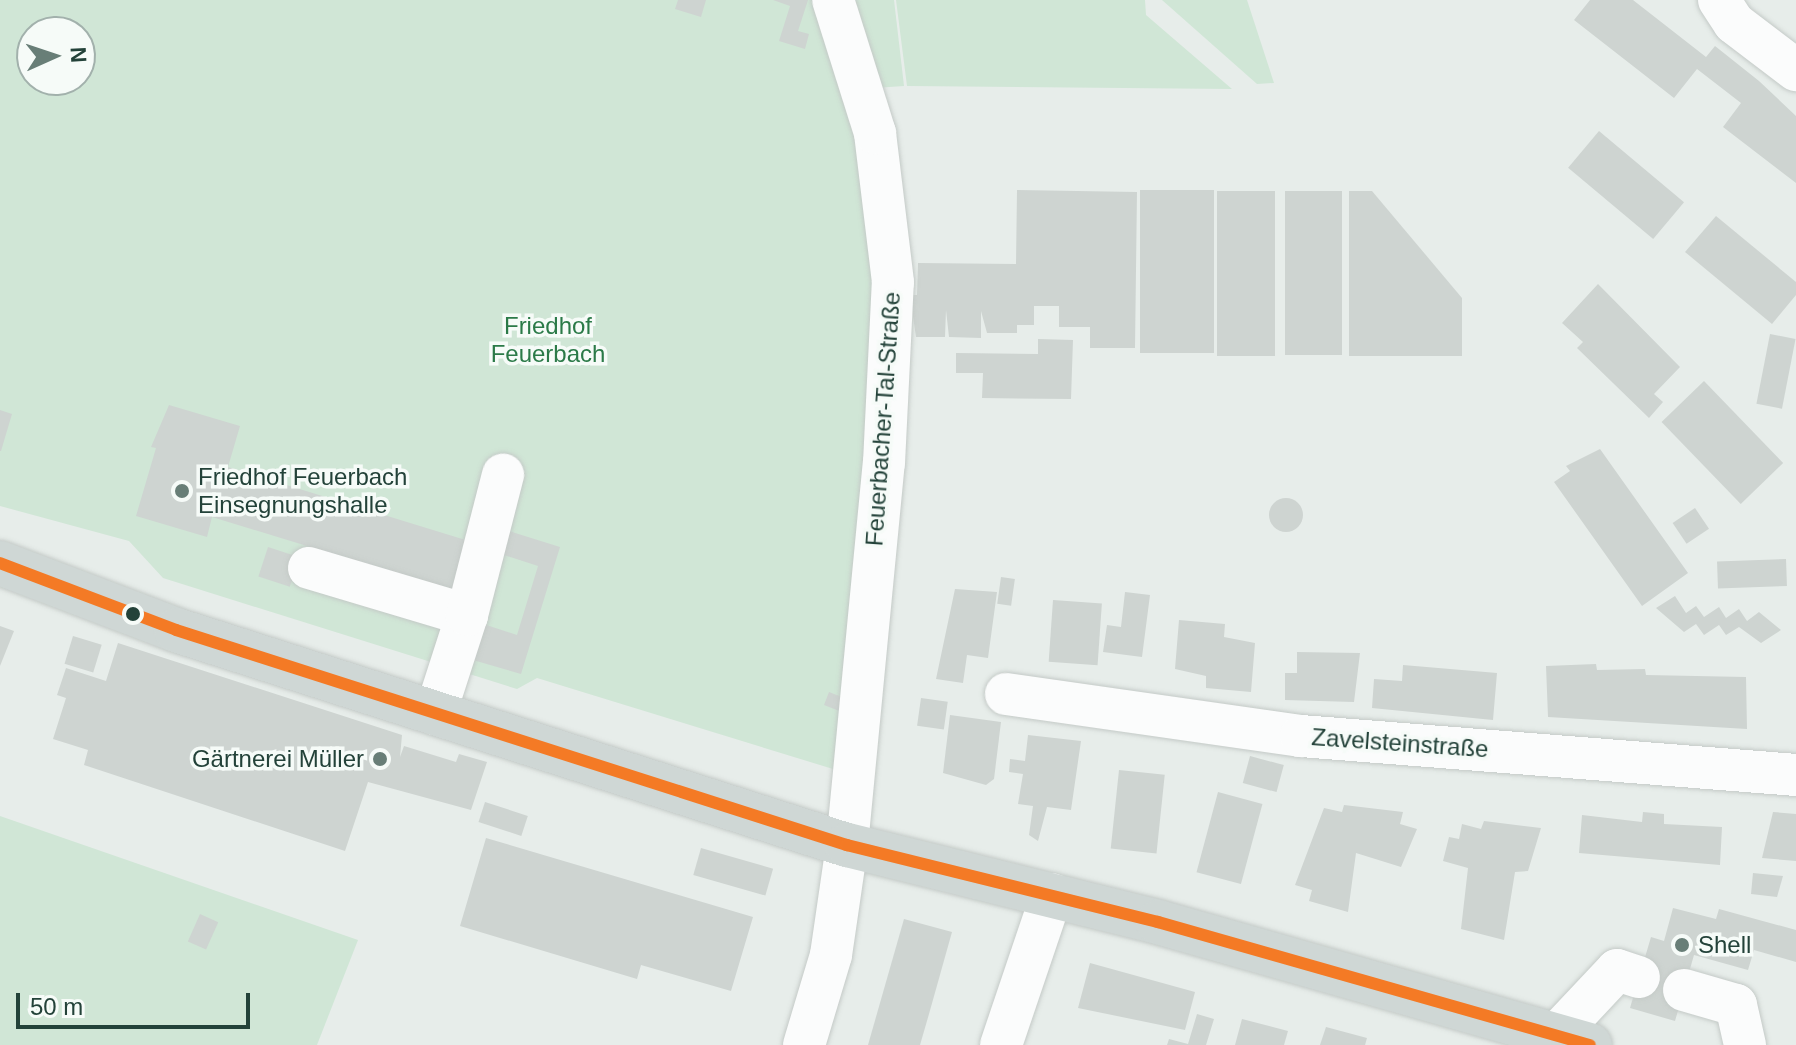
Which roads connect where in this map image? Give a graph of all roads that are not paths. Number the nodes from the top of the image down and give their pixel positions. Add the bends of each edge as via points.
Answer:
1 (833, 0) edge
2 (1719, 0) edge
3 (1796, 70) edge
4 (503, 475) dead end
5 (0, 563) edge
6 (309, 568) dead end
7 (467, 615) junction
8 (1006, 694) dead end
9 (435, 714) junction
10 (1796, 775) edge
11 (847, 845) junction
12 (1052, 894) junction
13 (1639, 977) dead end
14 (1684, 990) dead end
15 (1573, 1040) edge
16 (804, 1045) edge
17 (1001, 1045) edge
18 (1745, 1045) edge

1 - 11 street, Feuerbacher-Tal-Straße via 875,133 893,282 884,463
2 - 3 street via 1734,23
4 - 7 street
5 - 9 main road
6 - 7 street
7 - 9 street
8 - 10 street, Zavelsteinstraße via 1301,736
9 - 11 main road
11 - 12 main road
11 - 16 street, Feuerbacher-Tal-Straße via 831,955
12 - 15 main road
12 - 17 street
13 - 15 street via 1617,970
14 - 18 street via 1736,1005

